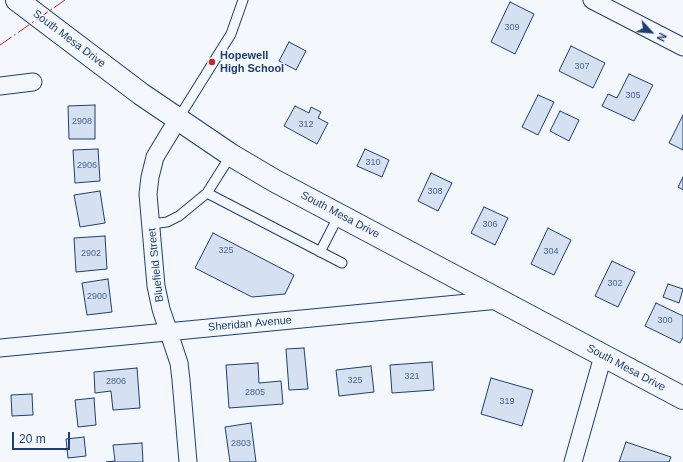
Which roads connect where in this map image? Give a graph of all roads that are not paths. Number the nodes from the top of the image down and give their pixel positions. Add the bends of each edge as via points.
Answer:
1 (17, 0) edge
2 (244, 0) edge
3 (592, 0) edge
4 (683, 47) edge
5 (33, 82) dead end
6 (0, 86) edge
7 (178, 119) junction
8 (231, 155) junction
9 (207, 193) junction
10 (339, 215) junction
11 (151, 224) junction
12 (320, 252) junction
13 (342, 263) dead end
14 (499, 300) junction
15 (168, 332) junction
16 (0, 348) edge
17 (603, 356) junction
18 (683, 398) edge
19 (188, 462) edge
20 (573, 462) edge

1 - 7 main road, South Mesa Drive
2 - 7 lane via 232,34
3 - 4 street
5 - 6 street
7 - 8 main road, South Mesa Drive
7 - 11 street, Bluefield Street via 155,157 148,194
8 - 9 lane
8 - 10 main road, South Mesa Drive
9 - 11 lane via 179,216 167,222
9 - 12 lane
10 - 12 lane
10 - 14 main road, South Mesa Drive
11 - 15 street, Bluefield Street via 156,286
12 - 13 lane
14 - 15 street, Sheridan Avenue
14 - 17 main road, South Mesa Drive
15 - 16 street, Sheridan Avenue
15 - 19 street, Bluefield Street via 179,363
17 - 18 main road, South Mesa Drive
17 - 20 street

